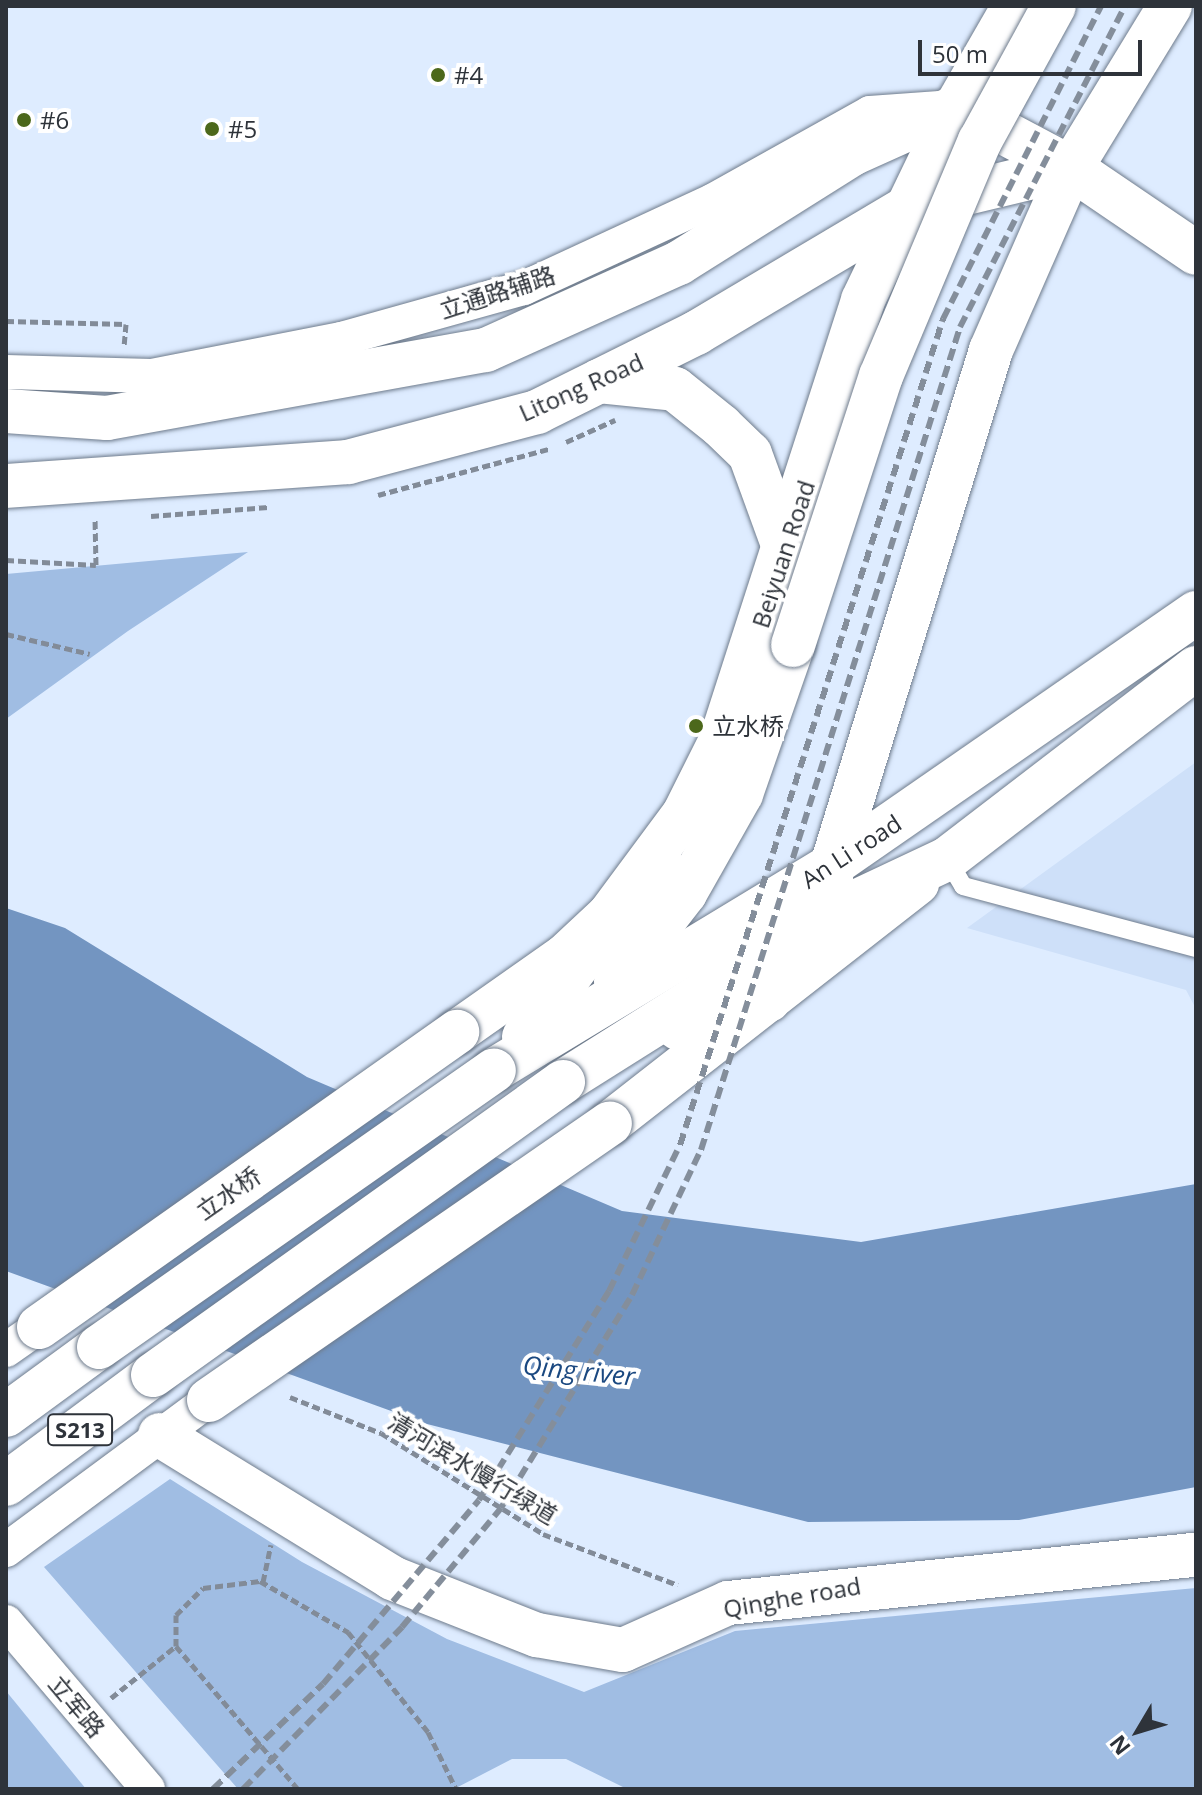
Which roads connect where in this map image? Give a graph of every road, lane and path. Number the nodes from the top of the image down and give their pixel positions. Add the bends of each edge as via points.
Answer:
1 (1014, 6) edge
2 (1054, 6) edge
3 (1170, 6) edge
4 (956, 107) junction
5 (1071, 168) junction
6 (908, 207) junction
7 (1196, 253) edge
8 (6, 321) edge
9 (126, 324) dead end
10 (6, 372) edge
11 (599, 381) junction
12 (6, 411) edge
13 (6, 486) edge
14 (6, 500) edge
15 (87, 501) junction
16 (785, 550) junction
17 (6, 560) edge
18 (1196, 613) edge
19 (6, 634) edge
20 (90, 654) dead end
21 (1196, 668) edge
22 (659, 856) junction
23 (947, 859) junction
24 (832, 865) junction
25 (828, 915) junction
26 (1196, 948) edge
27 (769, 1000) junction
28 (594, 1008) junction
29 (457, 1032) joint
30 (626, 1044) junction
31 (494, 1070) junction
32 (22, 1338) edge
33 (290, 1397) dead end
34 (209, 1400) joint
35 (6, 1415) edge
36 (160, 1435) junction
37 (6, 1484) edge
38 (6, 1550) edge
39 (1196, 1555) edge
40 (728, 1603) junction
41 (6, 1622) edge
42 (176, 1646) junction
43 (87, 1718) junction
44 (148, 1789) edge
45 (298, 1789) edge
46 (456, 1789) edge

1 - 4 main road, Beiyuan Road
2 - 28 main road, Beiyuan Road, bridge via 980,141 881,376 741,794 712,849
3 - 5 main road
4 - 5 main road
4 - 6 main road, Beiyuan Road
4 - 10 street, 立通路辅路 via 870,113 712,201 524,288 341,339 152,376
4 - 12 main road via 852,154 679,263 486,350 107,418
5 - 6 main road, Litong Road
5 - 7 main road
5 - 24 main road via 991,350
6 - 11 main road, Litong Road via 696,333
6 - 16 main road, Beiyuan Road via 863,300
8 - 9 path
11 - 15 main road, Litong Road via 537,412 348,462
11 - 16 main road via 675,389 721,426 750,454
13 - 15 main road, Litong Road
14 - 15 street
15 - 17 path via 96,565
16 - 22 main road, Beiyuan Road via 721,740
18 - 24 main road, An Li road
19 - 20 path
21 - 23 main road, An Li road
22 - 29 main road, Beiyuan Road via 565,956
22 - 31 main road via 576,974
23 - 25 main road, An Li road
23 - 26 lane via 963,886
23 - 27 main road, An Li road
24 - 25 main road
24 - 28 main road, An Li road
25 - 30 main road, An Li road
27 - 30 main road
27 - 34 main road, An Li road, bridge via 610,1123
28 - 31 main road, An Li road
29 - 32 main road, 立水桥, bridge
30 - 37 main road, An Li road / S213, bridge via 563,1082
31 - 35 main road, S213, bridge
33 - 40 path, 清河滨水慢行绿道 via 381,1433 543,1534
34 - 36 street, S213
36 - 38 street, S213
36 - 40 main road, Qinghe road via 392,1578 537,1635 623,1650
39 - 40 main road, Qinghe road
41 - 43 street, 立军路
42 - 43 path
42 - 45 path
42 - 46 path via 176,1615 223,1580 260,1581 300,1601 348,1632 399,1689
43 - 44 street, 立军路

